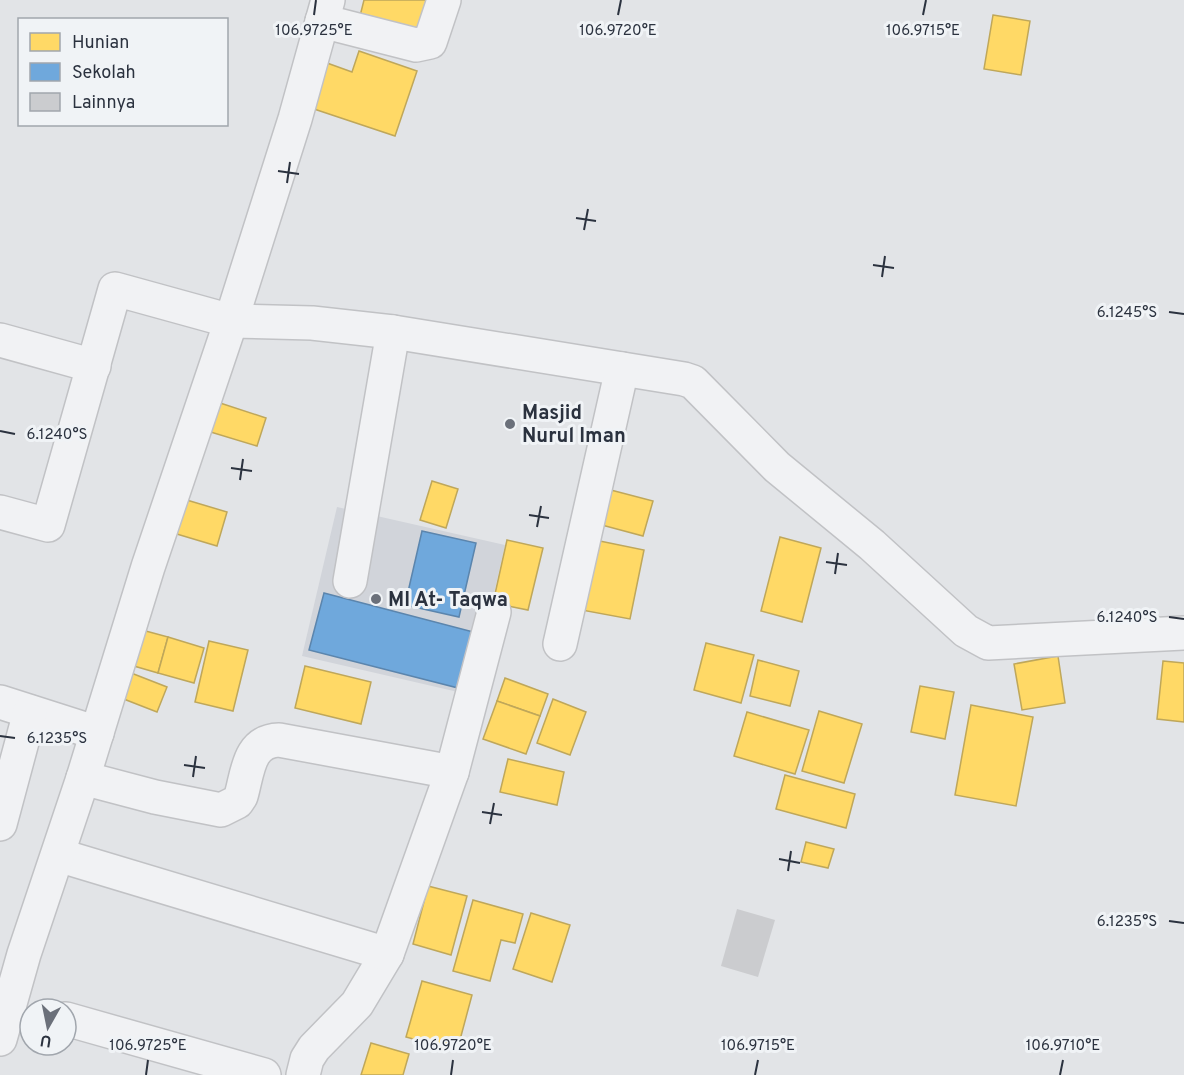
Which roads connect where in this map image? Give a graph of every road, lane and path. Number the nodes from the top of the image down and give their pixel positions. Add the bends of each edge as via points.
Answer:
1 (444, 0) edge
2 (325, 11) edge
3 (231, 321) junction
4 (393, 332) junction
5 (0, 340) edge
6 (93, 366) junction
7 (622, 369) junction
8 (0, 512) edge
9 (350, 580) dead end
10 (494, 612) dead end
11 (1184, 633) edge
12 (560, 644) dead end
13 (15, 707) edge
14 (97, 733) junction
15 (452, 772) junction
16 (83, 778) junction
17 (0, 824) edge
18 (58, 855) junction
19 (387, 954) junction
20 (22, 997) edge
21 (18, 1009) edge
22 (78, 1022) edge
23 (0, 1039) edge
24 (264, 1075) edge
25 (303, 1075) edge

1 - 2 street via 430,42 416,45
2 - 3 street
3 - 4 street via 312,323
3 - 6 street via 115,289
3 - 14 street
4 - 7 street
4 - 9 street
5 - 6 street
6 - 8 street via 48,525
7 - 11 street via 693,382 777,467 872,545 966,631 988,643
7 - 12 street
10 - 15 street
13 - 14 street
13 - 17 street
14 - 16 street
15 - 16 street via 279,740 255,749 241,796 221,810
15 - 19 street
16 - 18 street
18 - 19 street
18 - 20 street
19 - 25 street via 357,1004 314,1048
21 - 23 street
22 - 24 street

